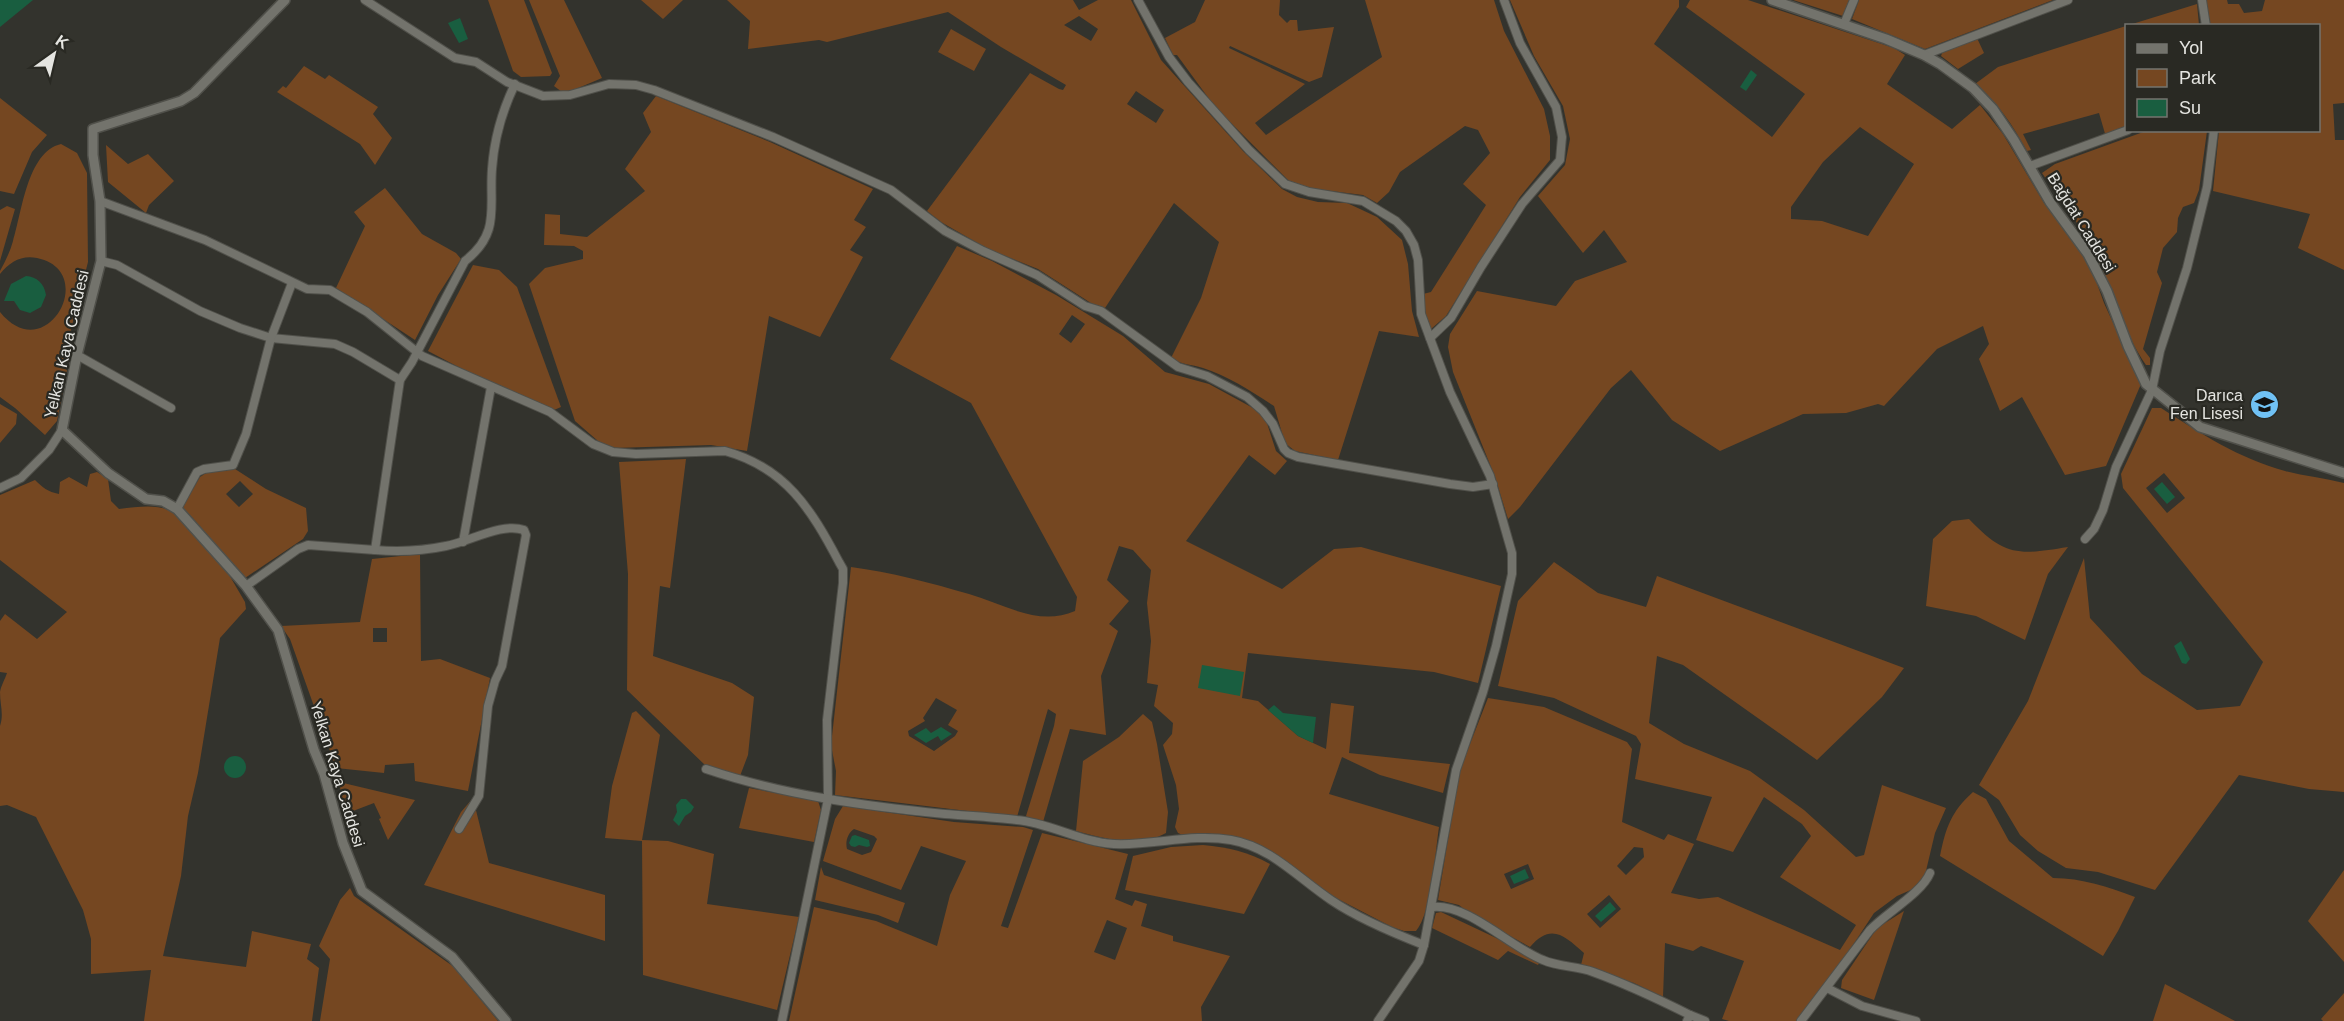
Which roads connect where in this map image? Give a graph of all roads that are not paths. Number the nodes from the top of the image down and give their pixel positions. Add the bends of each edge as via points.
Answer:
1 (285, 0) edge
2 (365, 0) edge
3 (1138, 0) edge
4 (1504, 0) edge
5 (1772, 0) edge
6 (1854, 0) edge
7 (2068, 0) edge
8 (2202, 0) edge
9 (1844, 24) junction
10 (2206, 24) edge
11 (1923, 55) junction
12 (515, 84) junction
13 (2125, 131) edge
14 (2214, 132) edge
15 (2030, 166) junction
16 (100, 201) junction
17 (100, 261) junction
18 (292, 283) junction
19 (271, 338) junction
20 (1430, 338) junction
21 (417, 351) junction
22 (77, 355) junction
23 (400, 380) junction
24 (491, 387) junction
25 (2152, 390) junction
26 (171, 408) dead end
27 (62, 430) junction
28 (2344, 473) edge
29 (1493, 484) junction
30 (0, 488) edge
31 (177, 509) junction
32 (2085, 539) dead end
33 (463, 542) junction
34 (375, 550) junction
35 (246, 586) junction
36 (706, 769) dead end
37 (828, 799) junction
38 (459, 830) dead end
39 (1930, 873) dead end
40 (1432, 907) junction
41 (1424, 945) junction
42 (1827, 988) junction
43 (1689, 1018) edge
44 (506, 1021) edge
45 (782, 1021) edge
46 (1378, 1021) edge
47 (1705, 1021) edge
48 (1801, 1021) edge
49 (1916, 1021) edge

1 - 16 street, Yelkan Kaya Caddesi via 194,93 181,101 93,129
2 - 12 street via 455,58 476,62
3 - 20 street via 1169,57 1188,82 1285,184 1363,201 1406,231 1418,260 1421,314
4 - 20 street via 1520,43 1556,107 1562,137 1560,160 1522,204 1451,318
5 - 9 street, Bağdat Caddesi
6 - 9 street
7 - 11 street
8 - 10 street
9 - 11 street, Bağdat Caddesi
11 - 15 street, Bağdat Caddesi via 1973,88 1993,109
12 - 21 street via 495,147 489,228 474,254 465,261
12 - 29 street via 543,96 570,95 609,84 654,90 891,190 945,231 1101,311 1178,367 1207,376 1247,397 1263,411 1288,453 1450,484
13 - 15 street
14 - 25 street via 2207,187
15 - 25 street, Bağdat Caddesi via 2050,202 2088,254 2132,356
16 - 17 street, Yelkan Kaya Caddesi
16 - 18 street via 205,240
17 - 19 street via 117,265 200,311
17 - 22 street, Yelkan Kaya Caddesi
18 - 19 street
18 - 21 street via 307,289 330,290 367,312
19 - 23 street via 335,344
19 - 31 street via 246,434 233,465 197,472
20 - 29 street via 1450,392
21 - 23 street
21 - 24 street
22 - 26 street
22 - 27 street, Yelkan Kaya Caddesi
23 - 34 street
24 - 33 street
24 - 37 street via 550,412 593,444 613,452 725,451 774,473 794,491 843,569 827,720
25 - 28 street, Bağdat Caddesi via 2200,427
25 - 32 street via 2116,467 2103,510
27 - 30 street via 49,450 21,478
27 - 31 street, Yelkan Kaya Caddesi via 118,480 146,499 163,501
29 - 40 street via 1512,553 1512,574 1487,680 1456,770
31 - 35 street, Yelkan Kaya Caddesi
33 - 34 street via 403,552
33 - 38 street via 512,527 524,530 526,535 502,666 488,706 479,796
34 - 35 street via 308,545
35 - 44 street, Yelkan Kaya Caddesi via 278,630 343,843 362,891 452,957
36 - 37 street via 755,785
37 - 41 street via 1020,820 1079,839 1112,844 1204,837 1232,840 1273,857 1332,901
37 - 45 street
39 - 42 street via 1921,888 1870,930
40 - 41 street
40 - 43 street via 1457,911 1543,960 1610,978
41 - 46 street via 1419,961
42 - 48 street
42 - 49 street via 1862,1006
43 - 47 street

